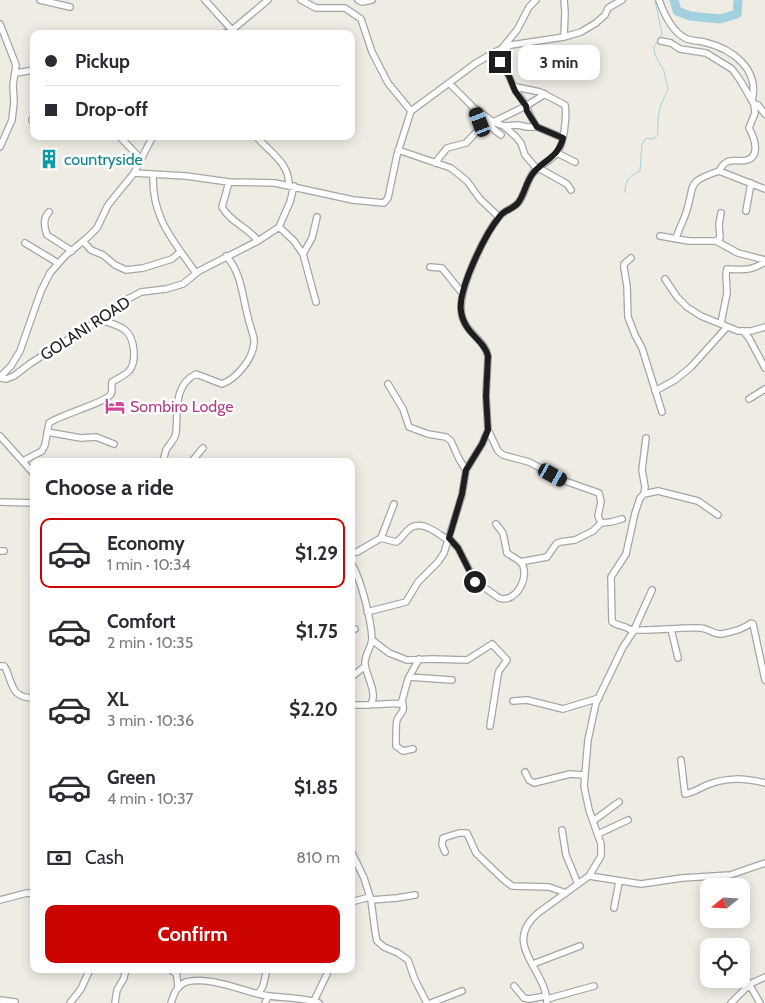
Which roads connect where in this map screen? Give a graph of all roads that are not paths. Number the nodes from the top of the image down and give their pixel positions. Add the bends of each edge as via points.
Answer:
1 (40, 0) edge
2 (205, 0) edge
3 (268, 0) edge
4 (301, 0) edge
5 (358, 0) edge
6 (372, 0) edge
7 (536, 0) edge
8 (564, 0) edge
9 (622, 0) edge
10 (660, 0) edge
11 (70, 7) dead end
12 (0, 24) edge
13 (232, 30) joint
14 (564, 37) junction
15 (661, 40) dead end
16 (503, 48) junction
17 (488, 56) junction
18 (30, 71) edge
19 (16, 73) junction
20 (450, 84) junction
21 (513, 85) junction
22 (545, 94) junction
23 (753, 103) junction
24 (472, 106) junction
25 (526, 106) junction
26 (763, 106) edge
27 (412, 111) junction
28 (476, 113) junction
29 (765, 114) edge
30 (497, 124) junction
31 (537, 127) junction
32 (501, 136) dead end
33 (563, 138) junction
34 (123, 140) edge
35 (151, 140) edge
36 (260, 140) edge
37 (0, 147) edge
38 (398, 150) junction
39 (556, 153) junction
40 (141, 159) junction
41 (574, 162) dead end
42 (435, 163) junction
43 (537, 169) junction
44 (719, 171) junction
45 (134, 173) junction
46 (153, 175) junction
47 (229, 182) junction
48 (751, 184) junction
49 (292, 186) junction
50 (765, 189) edge
51 (571, 190) dead end
52 (746, 211) dead end
53 (49, 212) dead end
54 (721, 213) dead end
55 (317, 217) dead end
56 (499, 217) junction
57 (278, 227) junction
58 (660, 236) dead end
59 (676, 239) junction
60 (84, 241) junction
61 (258, 241) junction
62 (716, 241) junction
63 (25, 243) dead end
64 (72, 250) junction
65 (180, 252) junction
66 (303, 254) junction
67 (226, 256) junction
68 (631, 258) dead end
69 (765, 261) edge
70 (58, 263) junction
71 (430, 267) dead end
72 (196, 273) junction
73 (665, 279) dead end
74 (462, 293) junction
75 (316, 302) dead end
76 (99, 320) junction
77 (721, 323) junction
78 (727, 327) junction
79 (765, 327) edge
80 (743, 332) junction
81 (765, 368) edge
82 (0, 377) edge
83 (388, 384) dead end
84 (765, 390) edge
85 (655, 391) junction
86 (749, 399) dead end
87 (662, 412) dead end
88 (488, 430) junction
89 (48, 432) junction
90 (0, 436) edge
91 (646, 438) dead end
92 (114, 444) dead end
93 (203, 448) dead end
94 (164, 458) edge
95 (195, 458) edge
96 (23, 460) junction
97 (30, 469) edge
98 (466, 470) junction
99 (644, 494) junction
100 (0, 502) edge
101 (30, 503) edge
102 (394, 504) dead end
103 (718, 515) dead end
104 (622, 519) dead end
105 (601, 523) junction
106 (496, 524) dead end
107 (381, 538) junction
108 (448, 539) junction
109 (355, 552) edge
110 (520, 562) junction
111 (355, 573) edge
112 (652, 590) dead end
113 (367, 612) junction
114 (670, 629) junction
115 (633, 631) junction
116 (372, 640) junction
117 (678, 658) dead end
118 (419, 659) junction
119 (0, 666) edge
120 (365, 666) junction
121 (355, 674) edge
122 (409, 677) junction
123 (452, 680) dead end
124 (765, 680) edge
125 (30, 698) edge
126 (599, 698) junction
127 (402, 702) junction
128 (513, 702) dead end
129 (372, 704) junction
130 (355, 705) edge
131 (490, 726) dead end
132 (414, 748) dead end
133 (681, 760) dead end
134 (525, 772) dead end
135 (584, 774) junction
136 (765, 783) edge
137 (619, 802) dead end
138 (628, 820) dead end
139 (593, 821) junction
140 (562, 830) dead end
141 (598, 834) junction
142 (444, 852) dead end
143 (355, 859) edge
144 (765, 864) edge
145 (588, 876) junction
146 (619, 882) junction
147 (578, 884) junction
148 (30, 893) edge
149 (566, 893) junction
150 (416, 895) dead end
151 (370, 898) junction
152 (0, 900) edge
153 (355, 901) edge
154 (614, 908) dead end
155 (580, 946) dead end
156 (533, 964) junction
157 (88, 973) edge
158 (125, 973) edge
159 (176, 973) edge
160 (266, 973) edge
161 (327, 973) edge
162 (765, 977) edge
163 (750, 984) joint
164 (514, 986) dead end
165 (594, 986) dead end
166 (178, 987) junction
167 (746, 988) edge
168 (462, 991) dead end
169 (258, 994) junction
170 (268, 996) junction
171 (547, 999) edge
172 (0, 1000) edge
173 (15, 1002) edge
174 (317, 1002) edge
175 (70, 1003) edge
176 (115, 1003) edge
177 (171, 1003) edge
178 (265, 1003) edge
179 (427, 1003) edge
180 (431, 1003) edge
181 (731, 1003) edge
182 (760, 1003) edge

1 - 11 street
2 - 13 street
3 - 13 street
4 - 27 street via 316,8 345,8 361,19 372,52 388,83
5 - 6 street
7 - 16 street
8 - 14 street
9 - 14 street via 608,8 593,26
10 - 23 street via 668,20 684,37 720,48 745,65 753,81
12 - 19 street
14 - 16 street
15 - 23 street via 680,49 706,53 732,69
16 - 17 street
17 - 20 street
17 - 21 street via 502,65
18 - 19 street
19 - 37 street via 12,120
20 - 24 street
20 - 27 street
21 - 22 street
21 - 25 street
22 - 25 street
22 - 33 street via 565,105
23 - 26 street
23 - 44 street via 755,113 750,128 756,141 753,155 750,160 729,160
24 - 28 street
24 - 30 street
25 - 30 street via 506,114
25 - 31 street
26 - 29 street
27 - 38 street
28 - 30 street
28 - 42 street via 481,127 479,131 466,143 447,148
30 - 31 street
30 - 32 street
30 - 43 street via 516,137
31 - 33 street
33 - 39 street
34 - 40 street
35 - 40 street, GOLANI ROAD
36 - 49 street via 284,166
38 - 42 street
38 - 49 street via 387,202 347,199
39 - 41 street
39 - 43 street
40 - 45 street, GOLANI ROAD
42 - 56 street via 452,168
43 - 51 street via 567,184
43 - 56 street via 518,202
44 - 48 street
44 - 59 street via 697,179 692,186 687,212
45 - 46 street
45 - 60 street, GOLANI ROAD
46 - 47 street
46 - 65 street via 152,184 162,223
47 - 49 street
47 - 61 street via 222,207 232,220
48 - 50 street
48 - 52 street
49 - 57 street via 290,202
53 - 64 street via 44,225 47,235
54 - 62 street via 720,238
55 - 66 street via 312,238
56 - 74 street
57 - 61 street, GOLANI ROAD
57 - 66 street
58 - 59 street
59 - 62 street
60 - 64 street, GOLANI ROAD
60 - 65 street via 91,250 126,270 172,259
61 - 67 street, GOLANI ROAD
62 - 69 street via 738,253
63 - 70 street
64 - 70 street, GOLANI ROAD
65 - 72 street
66 - 75 street
67 - 72 street, GOLANI ROAD
67 - 94 street via 240,280 254,343 249,358 232,381 222,384 196,374 185,383 176,410 176,433
68 - 85 street via 624,264 628,317 642,348
69 - 77 street via 745,270 727,268 727,293
70 - 82 street, GOLANI ROAD via 41,290 20,351
71 - 74 street via 442,268
72 - 76 street, GOLANI ROAD via 179,286 140,293
73 - 77 street via 687,307
74 - 88 street via 461,309 465,324 487,350
76 - 82 street, GOLANI ROAD via 14,376
76 - 89 street via 127,332 131,338 133,364 130,370 112,382 109,397 52,421
77 - 78 street
78 - 80 street
78 - 85 street via 691,367
79 - 80 street
80 - 81 street
83 - 98 street via 403,409 409,427 451,440
84 - 86 street
85 - 87 street
88 - 98 street
88 - 105 street via 503,455 529,462 565,482 599,493 598,516
89 - 92 street via 96,438
89 - 96 street via 42,452
90 - 96 street
91 - 99 street via 642,470
93 - 95 street
96 - 97 street
98 - 108 street
99 - 103 street via 658,492 698,501
99 - 115 street via 635,513 626,554 610,584 612,622
100 - 101 street
102 - 107 street
104 - 105 street
105 - 110 street via 575,540 556,544 547,558
106 - 110 street via 503,533 508,553
107 - 108 street via 396,542 409,529 424,526
107 - 109 street
108 - 110 street via 458,548 475,582 502,599 511,598 520,587 524,575
108 - 113 street via 438,562 418,582 406,602
111 - 113 street
112 - 115 street
113 - 116 street
114 - 115 street
114 - 117 street
114 - 124 street via 702,628 721,634 753,624
115 - 126 street
116 - 118 street via 403,660
116 - 120 street
118 - 122 street
118 - 131 street via 467,660 488,645 494,645 508,660 499,671
119 - 125 street via 6,669 16,694
120 - 121 street
120 - 129 street via 372,686
122 - 123 street
122 - 127 street
126 - 128 street via 563,709 527,700
126 - 135 street
127 - 129 street
127 - 132 street via 403,712 396,723 396,746 403,751
129 - 130 street
133 - 136 street via 686,794 731,778
134 - 135 street via 534,783
135 - 139 street
137 - 139 street
138 - 141 street
139 - 141 street
140 - 147 street via 566,855
141 - 145 street via 602,852
142 - 149 street via 442,838 467,833 476,853 512,886 549,887
143 - 151 street
144 - 146 street via 730,875 641,884
145 - 146 street
145 - 147 street
146 - 154 street
147 - 149 street
148 - 152 street
149 - 156 street via 527,924 524,951
150 - 151 street
151 - 153 street
151 - 179 street via 378,941 408,960
155 - 156 street
156 - 171 street via 540,974
157 - 175 street
158 - 176 street
159 - 166 street
160 - 169 street
161 - 174 street
162 - 163 street
163 - 182 street
164 - 171 street via 524,998
165 - 171 street
166 - 169 street via 202,981
166 - 177 street
167 - 181 street
168 - 180 street
169 - 170 street
170 - 174 street
170 - 178 street
172 - 173 street

